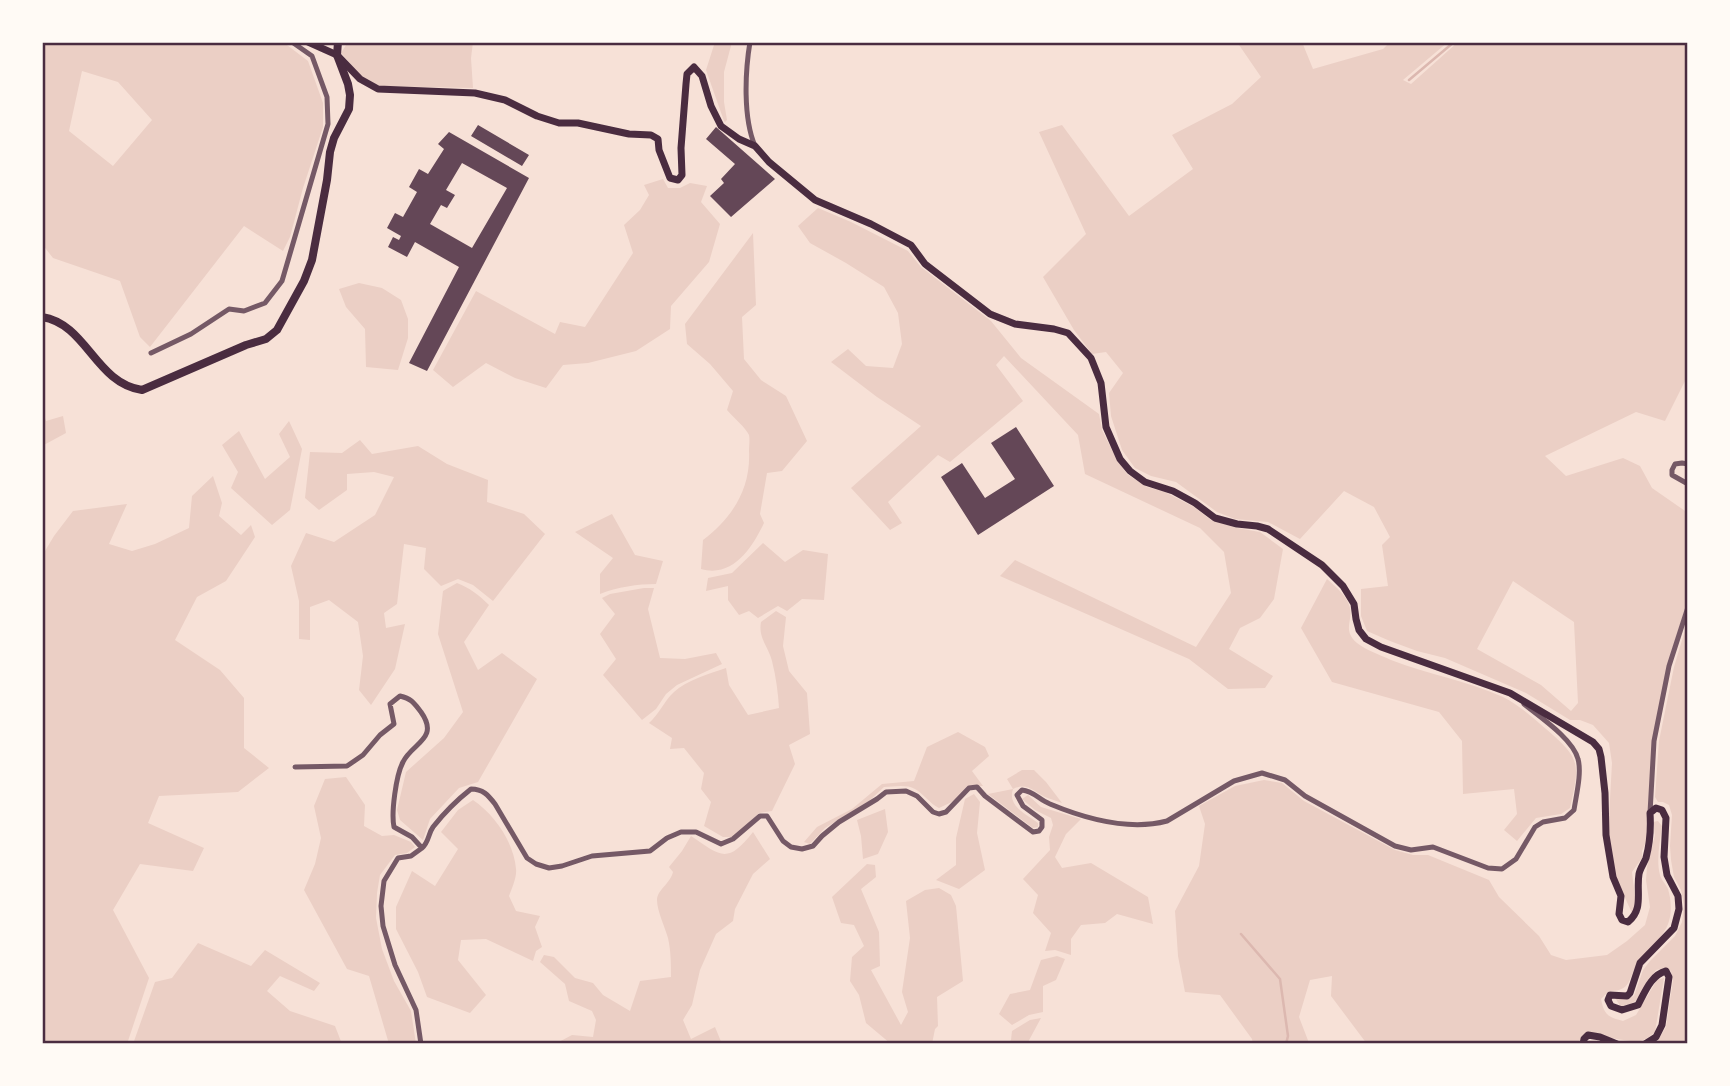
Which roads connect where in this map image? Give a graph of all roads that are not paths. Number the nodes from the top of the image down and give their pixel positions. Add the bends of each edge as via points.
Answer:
1 (292, 42) edge
2 (309, 42) edge
3 (338, 42) edge
4 (750, 42) edge
5 (337, 55) junction
6 (755, 146) junction
7 (42, 317) edge
8 (151, 353) dead end
9 (1688, 464) edge
10 (1688, 484) edge
11 (1688, 607) edge
12 (1510, 693) junction
13 (295, 767) dead end
14 (1650, 813) junction
15 (422, 848) junction
16 (421, 1044) edge
17 (1583, 1044) edge
18 (1617, 1044) edge
19 (1645, 1044) edge

1 - 8 street via 312,56 327,97 328,124 282,281 265,303 244,311 229,309
2 - 5 main road
3 - 5 highway
4 - 6 street via 747,95
5 - 6 main road via 360,79 378,89 475,93 559,123 651,135 657,139 670,178 678,180 682,175 687,74 694,67 702,76 720,125
5 - 7 highway via 348,84 349,109 330,152 312,260 277,330 266,340 142,390 115,379 74,333 56,319
6 - 12 main road via 815,200 911,246 925,264 990,314 1015,324 1068,333 1091,358 1101,383 1106,427 1120,458 1145,482 1173,491 1215,518 1268,529 1322,565 1354,604 1359,630 1366,639
9 - 10 street via 1675,464 1672,475
11 - 14 street via 1669,666 1654,741
12 - 14 main road via 1599,749 1609,855 1621,896 1619,914 1628,922 1639,904 1639,873 1651,835
12 - 15 street via 1570,745 1579,760 1579,778 1574,810 1565,818 1535,827 1516,859 1502,869 1433,847 1411,850 1395,846 1304,796 1285,780 1262,773 1234,781 1157,824 1103,820 1062,809 1022,790 1017,795 1019,801 1042,820 1042,827 1033,832 976,787 939,814 906,791 886,792 839,822 813,846 802,849 783,841 767,816 760,816 721,844 696,832 681,832 650,851 592,856 549,868 527,858 489,796 471,789 430,831
13 - 15 street via 347,766 394,724 390,704 400,696 410,699 426,721 427,733 403,761 392,819 394,827
14 - 19 main road via 1656,808 1666,818 1664,857 1679,909 1674,928 1640,963 1630,993 1610,995 1608,1000 1622,1010 1638,1005 1658,973 1666,971 1662,1025 1656,1037
15 - 16 street via 398,858 384,881 381,906 388,946 416,1010
17 - 18 main road via 1588,1035

